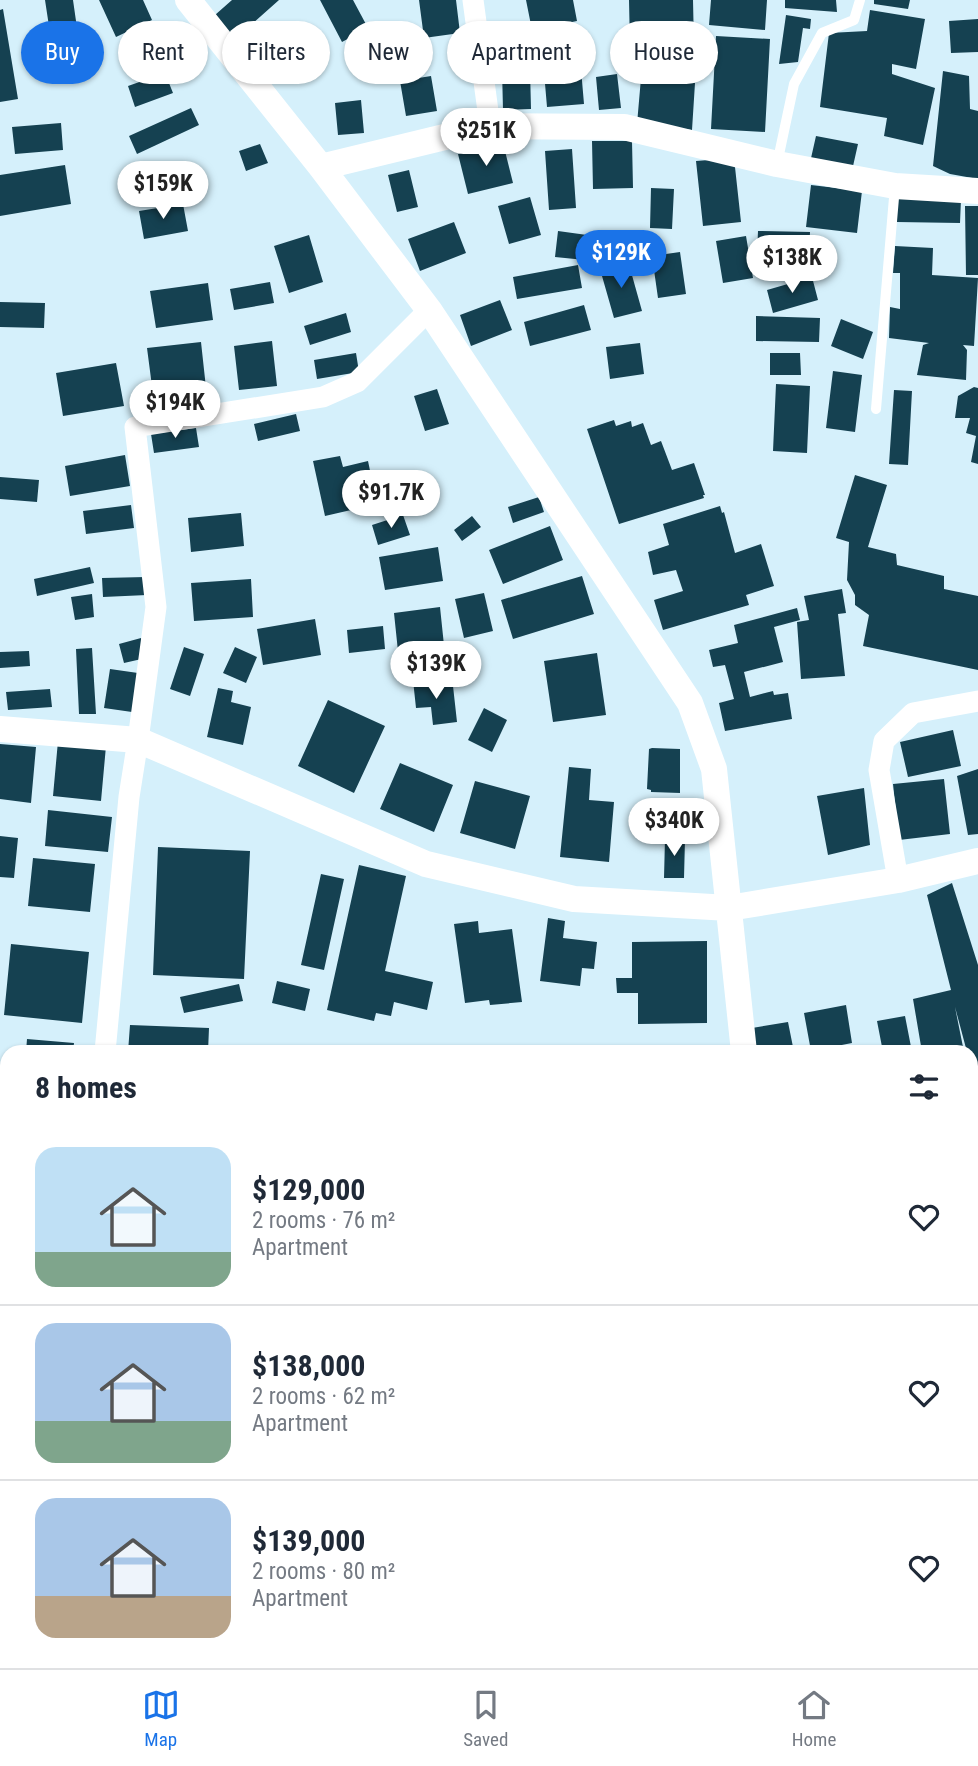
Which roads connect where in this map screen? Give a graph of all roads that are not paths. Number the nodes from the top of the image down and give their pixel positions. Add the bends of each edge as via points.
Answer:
1 (188, 0) edge
2 (473, 0) edge
3 (860, 0) edge
4 (490, 126) junction
5 (777, 163) junction
6 (321, 167) junction
7 (895, 186) junction
8 (978, 191) edge
9 (429, 310) junction
10 (876, 409) dead end
11 (978, 701) edge
12 (0, 729) edge
13 (138, 740) junction
14 (978, 861) edge
15 (898, 880) junction
16 (729, 908) junction
17 (106, 1045) edge
18 (743, 1045) edge

1 - 6 street
2 - 4 street
3 - 5 lane via 854,20 822,33 794,84
4 - 5 street via 624,127
4 - 6 street
5 - 7 street
6 - 9 street
7 - 8 street
7 - 10 lane
9 - 13 street via 358,382 323,397 135,427 156,607
9 - 16 street via 690,703 714,769
11 - 15 street via 914,713 884,741 879,770
12 - 13 street
13 - 16 street via 426,863 574,899
13 - 17 street
14 - 15 street
15 - 16 street
16 - 18 street

